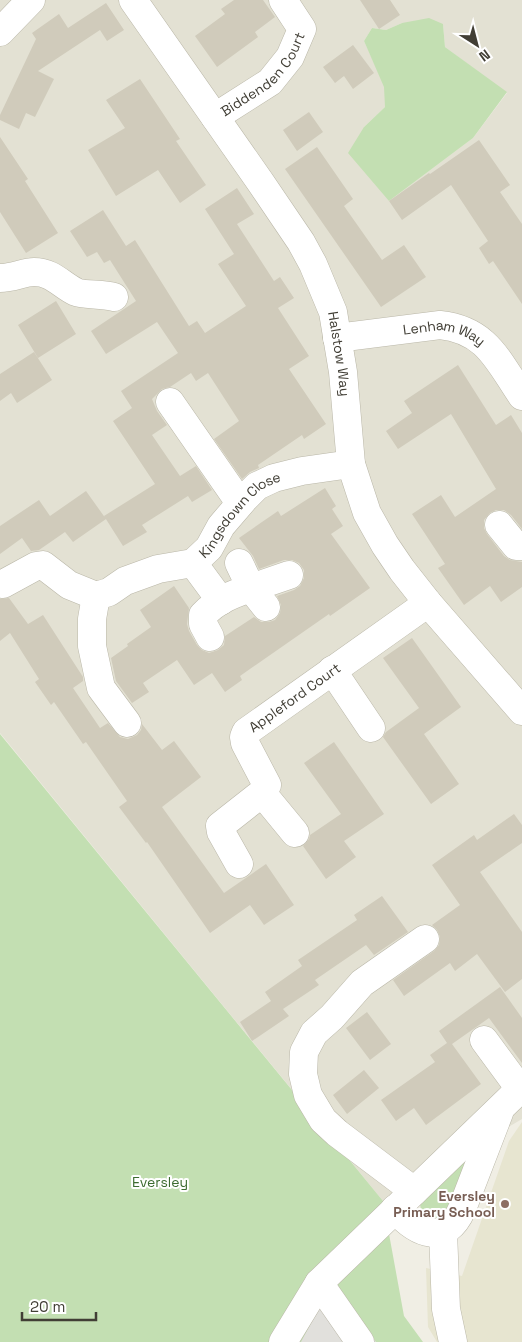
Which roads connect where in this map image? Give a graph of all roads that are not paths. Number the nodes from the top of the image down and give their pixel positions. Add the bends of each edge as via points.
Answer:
1 (31, 0) edge
2 (133, 0) edge
3 (283, 0) edge
4 (0, 32) edge
5 (215, 117) junction
6 (0, 278) edge
7 (114, 297) dead end
8 (338, 338) junction
9 (522, 396) edge
10 (170, 402) dead end
11 (351, 464) junction
12 (240, 503) junction
13 (499, 525) dead end
14 (522, 546) edge
15 (193, 563) junction
16 (239, 563) dead end
17 (289, 575) dead end
18 (3, 584) dead end
19 (96, 596) junction
20 (258, 597) junction
21 (220, 600) junction
22 (428, 603) junction
23 (210, 637) dead end
24 (332, 670) junction
25 (522, 711) edge
26 (126, 723) dead end
27 (370, 728) dead end
28 (262, 793) junction
29 (294, 834) dead end
30 (239, 864) dead end
31 (425, 939) dead end
32 (484, 1040) dead end
33 (515, 1094) edge
34 (404, 1200) junction
35 (443, 1231) junction
36 (319, 1283) junction
37 (285, 1341) edge
38 (360, 1342) edge
39 (453, 1342) edge

1 - 4 street
2 - 5 street, Halstow Way
3 - 5 street, Biddenden Court via 302,29 290,57 270,82
5 - 8 street, Halstow Way via 301,242 333,312
6 - 7 street via 35,272 53,276 78,293
8 - 9 street, Lenham Way via 454,326 485,343
8 - 11 street, Halstow Way
10 - 12 street
11 - 12 street, Kingsdown Close via 274,478 257,486
11 - 22 street, Halstow Way via 367,513 385,545
12 - 15 street, Kingsdown Close via 221,526 209,548
13 - 14 street via 516,546
15 - 19 street, Kingsdown Close via 158,569
15 - 21 street
16 - 20 street
17 - 20 street
18 - 19 street via 43,565 69,585
19 - 26 street via 92,646 101,688
20 - 21 street
21 - 23 street via 203,615 202,624
22 - 24 street, Appleford Court
22 - 25 street, Halstow Way
24 - 27 street
24 - 28 street, Appleford Court via 246,732 245,743 267,785
28 - 29 street
28 - 30 street via 220,826
31 - 34 street via 362,983 314,1033 304,1052 303,1074 308,1095 323,1120
32 - 33 street
33 - 34 street
33 - 35 street via 457,1220
34 - 35 street via 405,1221 420,1230
34 - 36 street
35 - 39 street via 446,1309
36 - 37 street
36 - 38 street

